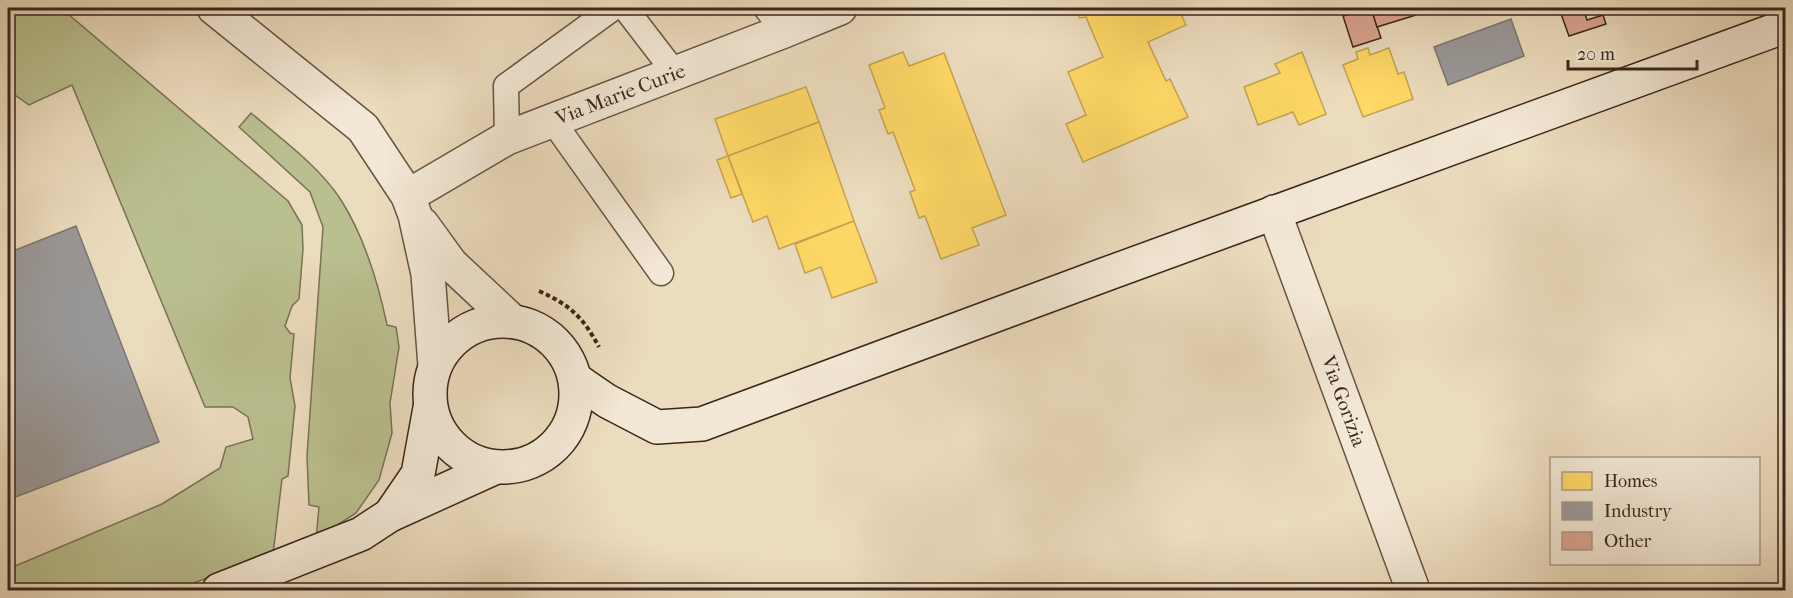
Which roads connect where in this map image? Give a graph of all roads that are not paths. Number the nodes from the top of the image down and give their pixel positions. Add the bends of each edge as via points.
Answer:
1 (214, 8) edge
2 (614, 8) edge
3 (625, 8) edge
4 (840, 8) edge
5 (775, 19) edge
6 (1785, 26) edge
7 (675, 73) junction
8 (552, 120) junction
9 (507, 138) junction
10 (411, 205) junction
11 (1274, 212) junction
12 (661, 273) dead end
13 (512, 321) junction
14 (435, 366) junction
15 (575, 379) junction
16 (430, 408) junction
17 (496, 467) junction
18 (390, 514) junction
19 (219, 591) edge
20 (1413, 591) edge

1 - 10 main road via 363,128
2 - 9 lane via 506,86
3 - 7 lane
4 - 5 main road, Via Marie Curie
5 - 7 main road, Via Marie Curie
6 - 11 main road
7 - 8 main road, Via Marie Curie
8 - 9 main road, Via Marie Curie
8 - 12 lane
9 - 10 main road, Via Marie Curie
10 - 13 main road via 451,264
10 - 14 main road via 428,274
11 - 15 main road via 702,424 657,427
11 - 20 main road, Via Gorizia
13 - 14 main road via 488,323 466,331
13 - 15 main road via 552,340
14 - 16 main road
15 - 17 main road via 576,402 570,424 558,443 540,458 519,466
16 - 17 main road via 439,430 453,448 472,461
16 - 18 main road via 418,474
17 - 18 main road
18 - 19 main road via 361,534

